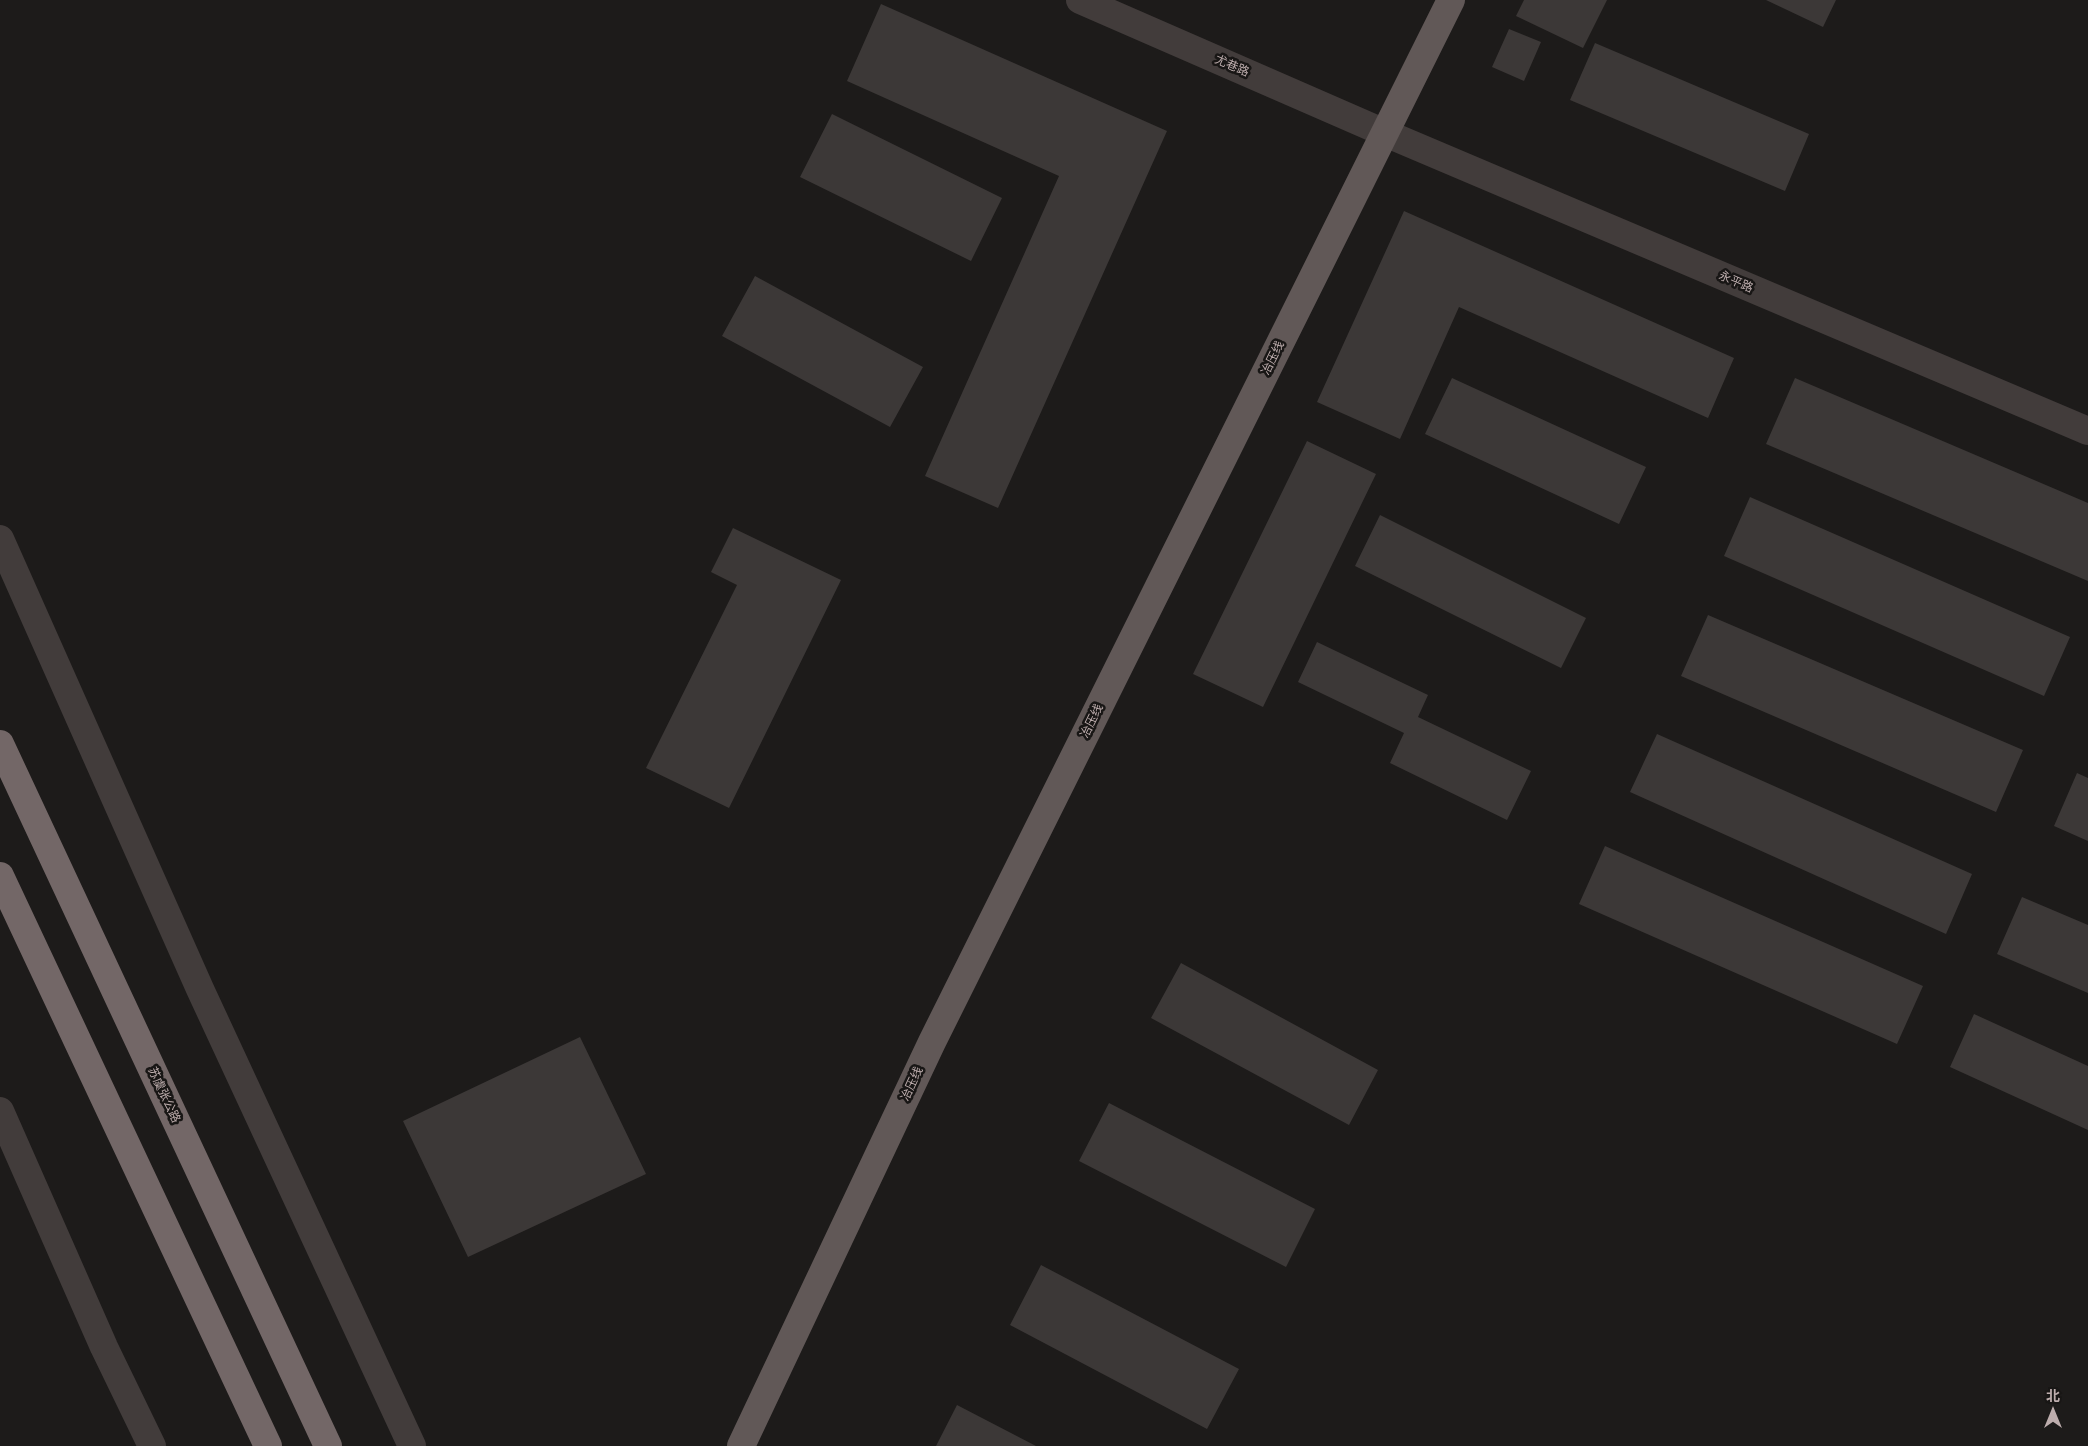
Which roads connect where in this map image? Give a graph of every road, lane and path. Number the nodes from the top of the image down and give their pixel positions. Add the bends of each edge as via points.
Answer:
1 (1080, 0) edge
2 (1451, 0) edge
3 (1385, 133) junction
4 (2088, 431) edge
5 (0, 539) edge
6 (0, 744) edge
7 (0, 876) edge
8 (0, 1111) edge
9 (263, 1436) edge
10 (152, 1446) edge
11 (328, 1446) edge
12 (412, 1446) edge
13 (741, 1446) edge

1 - 3 street, 尤巷路
2 - 3 main road, 冶压线
3 - 4 street, 永平路
3 - 13 main road, 冶压线 via 932,1042
5 - 12 street via 200,989
6 - 11 highway, 苏虞张公路
7 - 9 highway
8 - 10 street via 104,1347

